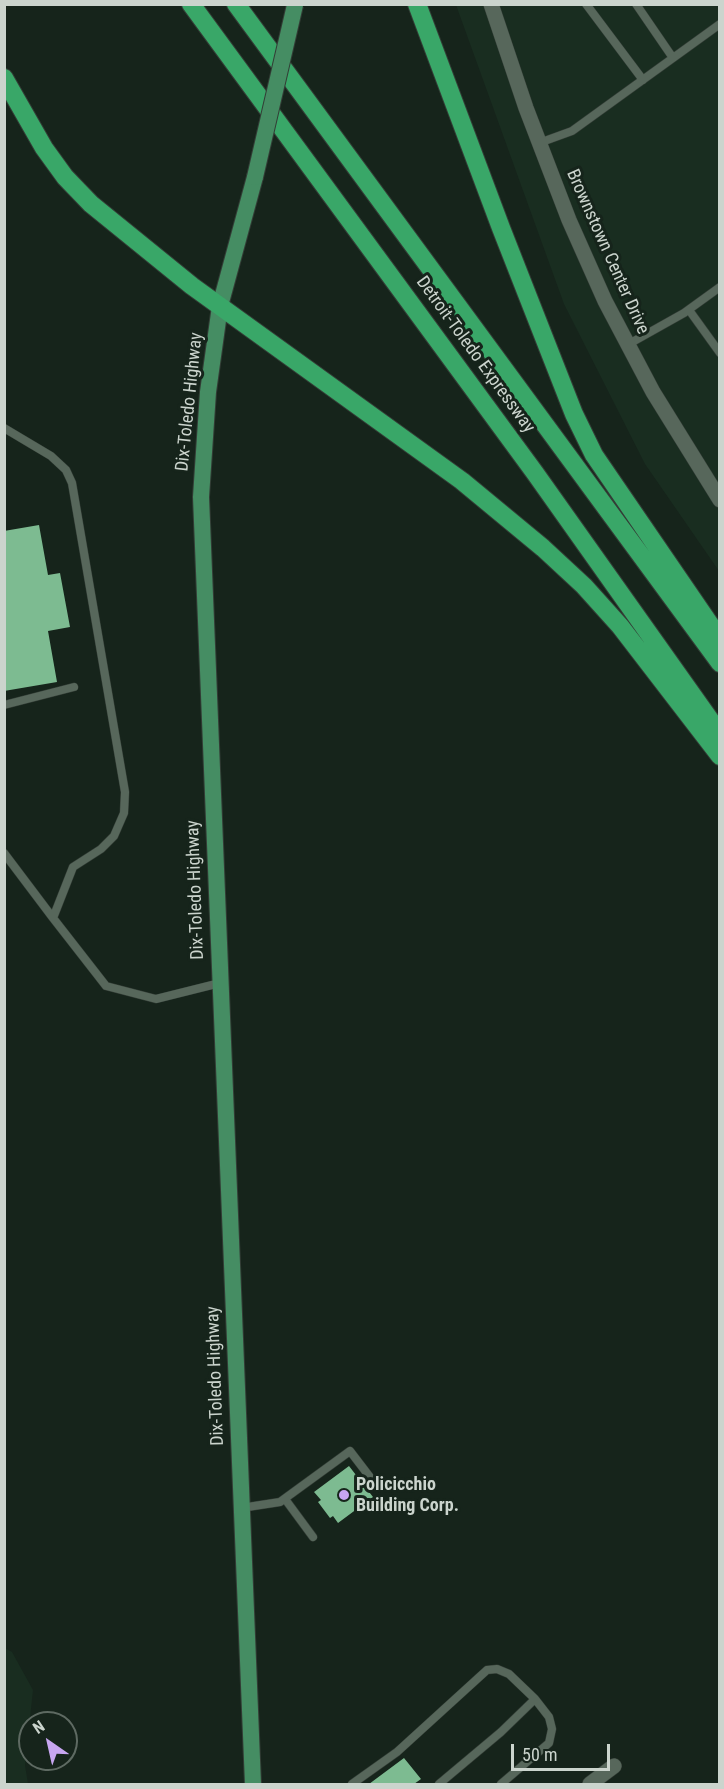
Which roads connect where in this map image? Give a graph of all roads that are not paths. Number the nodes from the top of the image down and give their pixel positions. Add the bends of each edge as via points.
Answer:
1 (192, 4) edge
2 (237, 4) edge
3 (417, 4) edge
4 (491, 4) edge
5 (586, 4) edge
6 (636, 4) edge
7 (295, 5) edge
8 (720, 24) edge
9 (673, 58) junction
10 (4, 78) edge
11 (643, 80) junction
12 (539, 142) junction
13 (720, 287) edge
14 (220, 306) junction
15 (688, 310) junction
16 (627, 345) junction
17 (720, 353) edge
18 (4, 428) edge
19 (720, 500) edge
20 (720, 639) edge
21 (720, 663) edge
22 (74, 687) dead end
23 (4, 705) edge
24 (720, 734) edge
25 (720, 756) edge
26 (4, 853) edge
27 (53, 918) junction
28 (220, 983) junction
29 (376, 1485) dead end
30 (285, 1499) junction
31 (241, 1508) junction
32 (313, 1537) dead end
33 (535, 1699) junction
34 (614, 1766) dead end
35 (593, 1784) edge
36 (253, 1785) edge
37 (352, 1785) edge
38 (439, 1785) edge
39 (501, 1785) edge

1 - 24 highway, Detroit-Toledo Expressway via 536,473
2 - 21 highway, Detroit-Toledo Expressway
3 - 20 highway via 574,414 594,455
4 - 12 street, Brownstown Center Drive
5 - 11 lane
6 - 9 lane
7 - 14 main road, Dix-Toledo Highway, bridge
8 - 9 lane
9 - 11 lane
10 - 14 highway via 65,177 116,226
11 - 12 lane via 572,130
12 - 16 street, Brownstown Center Drive via 569,220
13 - 15 lane
14 - 25 highway via 462,481 543,548 620,626
14 - 28 main road, Dix-Toledo Highway via 208,392 201,497
15 - 16 lane
15 - 17 lane
16 - 19 street, Brownstown Center Drive via 684,446
18 - 27 lane via 51,456 66,470 72,483 125,792 124,813 114,836 73,867
22 - 23 lane
26 - 27 lane
27 - 28 lane via 106,986 156,999
28 - 31 main road, Dix-Toledo Highway
29 - 30 lane via 350,1451
30 - 31 lane
30 - 32 lane
31 - 36 main road, Dix-Toledo Highway
33 - 37 lane via 509,1674 487,1670 397,1752
33 - 38 lane
33 - 39 lane via 549,1718 549,1743
34 - 35 street

